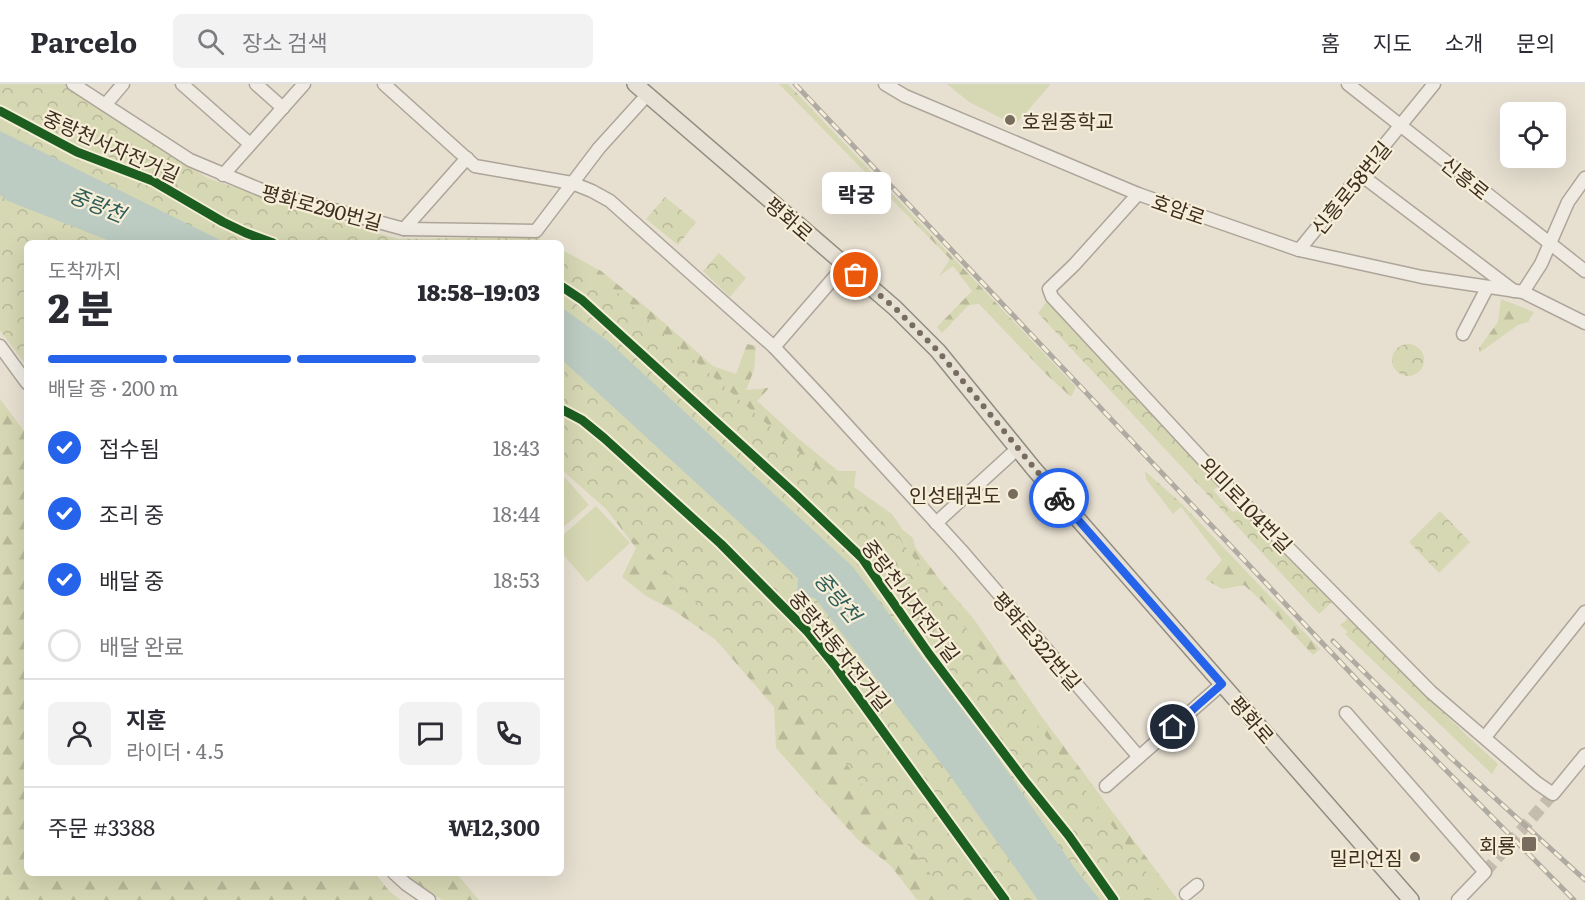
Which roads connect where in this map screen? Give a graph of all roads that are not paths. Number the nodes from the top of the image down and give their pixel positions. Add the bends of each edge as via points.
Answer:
1 (73, 84) edge
2 (123, 84) edge
3 (182, 84) edge
4 (256, 84) edge
5 (304, 84) edge
6 (384, 84) edge
7 (635, 84) edge
8 (885, 84) edge
9 (1348, 84) edge
10 (1434, 84) edge
11 (647, 95) junction
12 (106, 104) junction
13 (283, 108) junction
14 (1401, 125) junction
15 (250, 144) junction
16 (467, 158) junction
17 (223, 175) junction
18 (1361, 175) junction
19 (1585, 178) edge
20 (572, 183) junction
21 (1138, 194) junction
22 (404, 229) junction
23 (1551, 244) junction
24 (1299, 250) junction
25 (844, 266) junction
26 (1585, 271) edge
27 (1487, 288) junction
28 (1519, 292) junction
29 (1585, 323) edge
30 (1463, 334) dead end
31 (0, 346) edge
32 (774, 347) junction
33 (24, 378) edge
34 (1017, 450) junction
35 (936, 523) junction
36 (1585, 612) edge
37 (1222, 684) junction
38 (1347, 713) dead end
39 (1485, 737) junction
40 (1585, 754) edge
41 (1139, 757) junction
42 (1106, 786) dead end
43 (397, 876) edge
44 (1197, 885) dead end
45 (1186, 894) dead end
46 (429, 900) edge
47 (1411, 900) edge
48 (1458, 900) edge

1 - 12 street, 평화로290번길
2 - 12 street
3 - 15 street
4 - 13 street
5 - 13 street
6 - 16 street, 평화로322번길
7 - 11 main road, 평화로
8 - 21 street, 호암로 via 905,96
9 - 14 street, 신흥로
10 - 14 street, 신흥로58번길
11 - 20 street, 평화로290번길
11 - 25 main road, 평화로
12 - 17 street, 평화로290번길 via 190,160
13 - 15 street
14 - 18 street, 신흥로58번길
14 - 23 street, 신흥로
15 - 17 street
16 - 20 street, 평화로322번길 via 475,166
16 - 22 street
17 - 22 street, 평화로290번길 via 264,191
18 - 24 street, 신흥로58번길
18 - 28 street
19 - 23 street via 1568,202
20 - 22 street, 평화로290번길 via 536,231
20 - 32 street, 평화로322번길 via 610,201
21 - 24 street, 호암로
21 - 39 street, 외미로104번길 via 1049,289 1052,297 1231,489 1431,692
23 - 26 street, 신흥로
23 - 28 street
24 - 27 street, 호암로
25 - 32 street
25 - 34 main road, 평화로 via 895,308 938,351
27 - 28 street, 호암로
27 - 30 street
28 - 29 street, 호암로
31 - 33 street
32 - 35 street, 평화로322번길
34 - 35 street
34 - 37 main road, 평화로
35 - 41 street, 평화로322번길
36 - 39 street
37 - 41 street
37 - 47 main road, 평화로
38 - 48 street via 1485,872
39 - 40 street, 외미로104번길 via 1553,794
41 - 42 street
43 - 46 street
44 - 45 street

